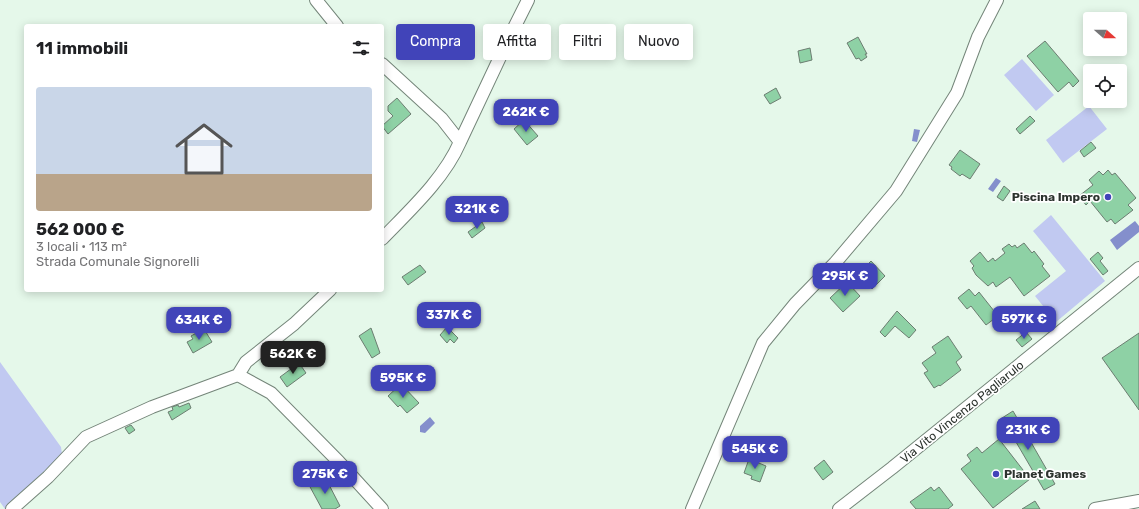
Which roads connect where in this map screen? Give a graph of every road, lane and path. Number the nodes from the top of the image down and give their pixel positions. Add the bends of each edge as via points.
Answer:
1 (316, 0) edge
2 (528, 0) edge
3 (997, 0) edge
4 (335, 24) edge
5 (384, 66) edge
6 (460, 142) junction
7 (384, 237) edge
8 (1139, 268) edge
9 (328, 292) edge
10 (238, 375) junction
11 (1139, 501) edge
12 (12, 509) edge
13 (382, 509) edge
14 (692, 509) edge
15 (839, 509) edge
16 (1095, 509) edge

1 - 4 street
2 - 6 street
3 - 14 street via 978,37 958,92 900,186 763,343
5 - 6 street via 442,119
6 - 7 street via 454,155 418,201
8 - 15 street, Via Vito Vincenzo Pagliarulo
9 - 10 street via 294,324 246,362
10 - 12 street via 152,407 86,437 48,477
10 - 13 street via 272,393
11 - 16 street

